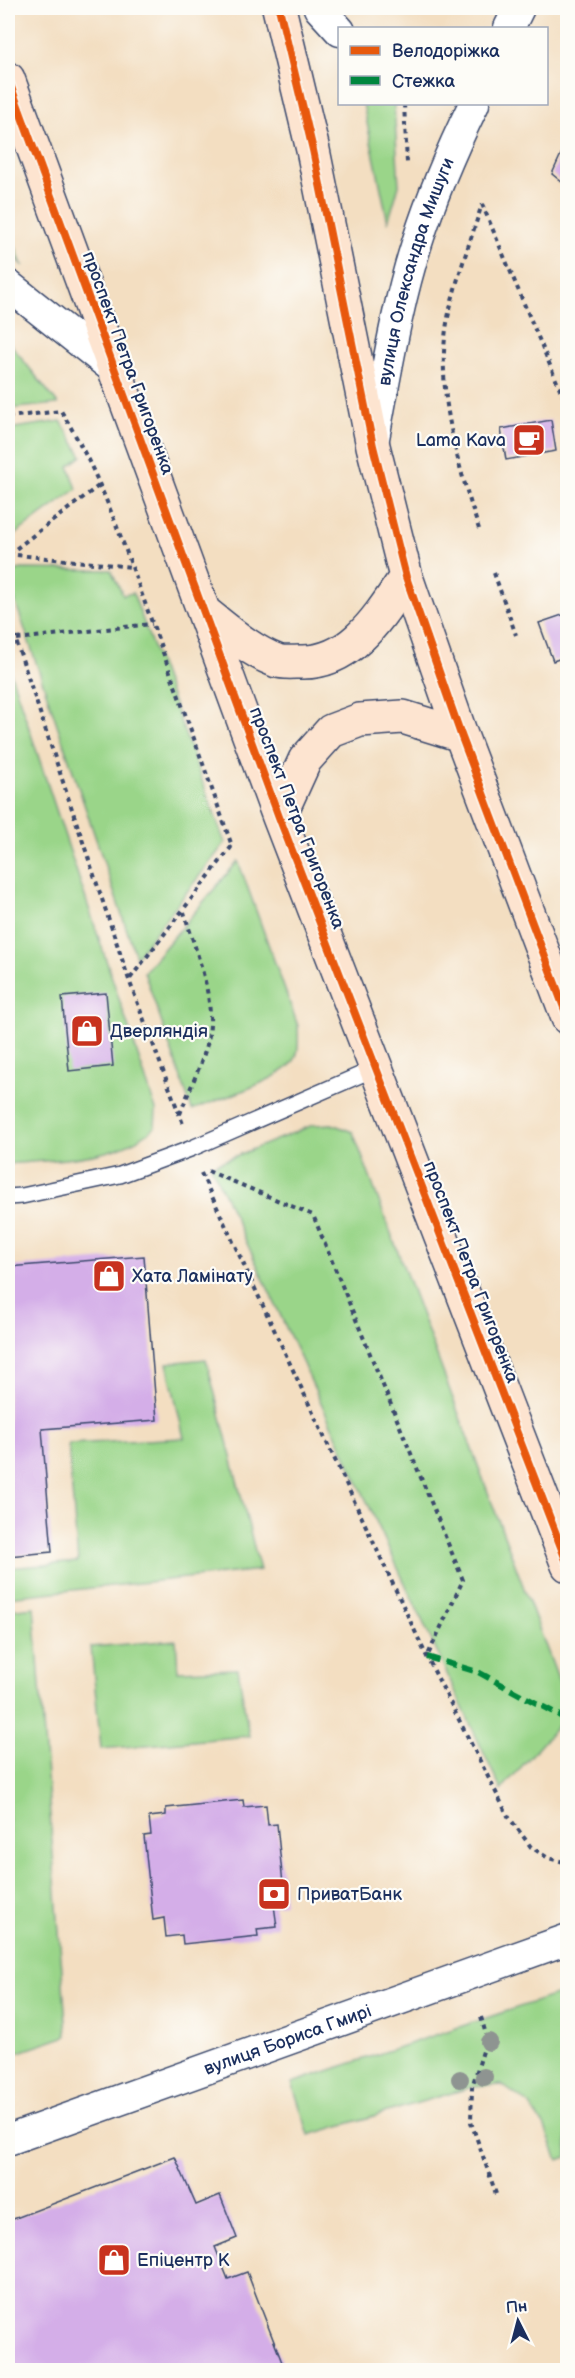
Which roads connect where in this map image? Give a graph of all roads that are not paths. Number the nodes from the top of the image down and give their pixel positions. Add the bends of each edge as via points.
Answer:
1 (279, 8) edge
2 (319, 8) edge
3 (338, 30) edge
4 (8, 79) edge
5 (474, 105) edge
6 (8, 285) edge
7 (114, 369) junction
8 (373, 446) junction
9 (406, 577) junction
10 (204, 612) junction
11 (461, 735) junction
12 (279, 816) junction
13 (567, 1018) edge
14 (376, 1068) junction
15 (8, 1197) edge
16 (567, 1564) edge
17 (567, 1939) edge
18 (8, 2140) edge

1 - 8 street via 313,150
2 - 3 street
4 - 7 street, проспект Петра Григоренка
5 - 8 street, вулиця Олександра Мишуги via 416,244 397,317
6 - 7 street
7 - 10 street, проспект Петра Григоренка
8 - 9 street
9 - 10 street via 378,620 352,646 316,663 279,662 248,646
9 - 11 street
10 - 12 street, проспект Петра Григоренка
11 - 12 street via 403,717 360,720 331,731 305,760
11 - 13 street
12 - 14 street, проспект Петра Григоренка
14 - 15 lane via 190,1149 120,1175
14 - 16 street, проспект Петра Григоренка
17 - 18 street, вулиця Бориса Гмирі

